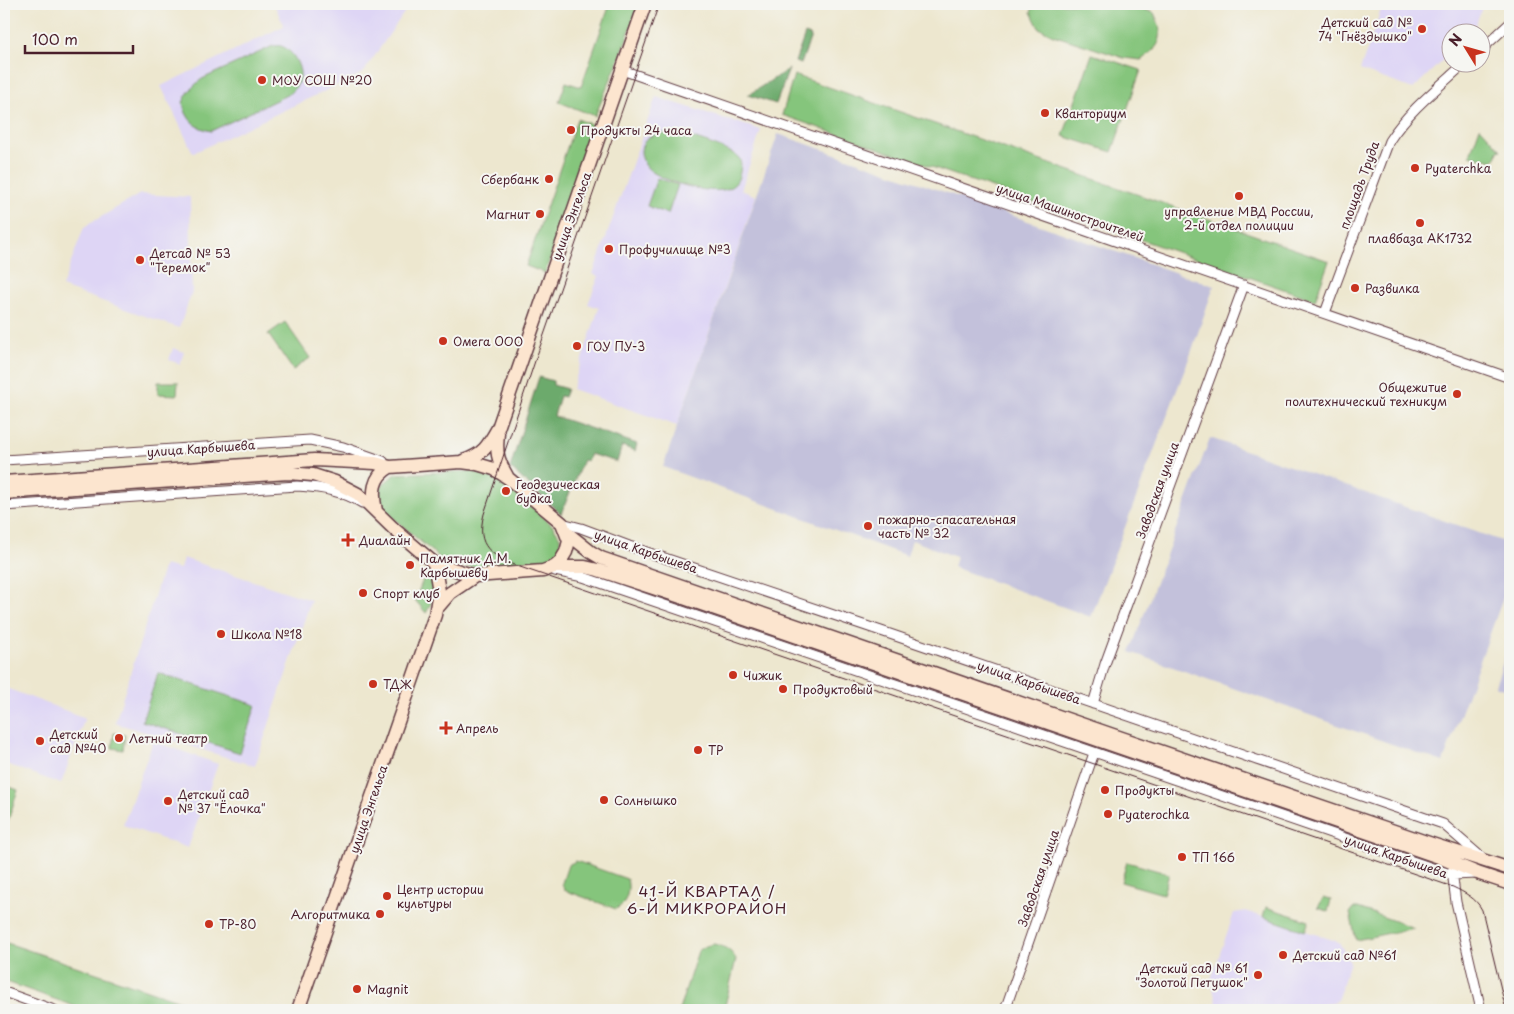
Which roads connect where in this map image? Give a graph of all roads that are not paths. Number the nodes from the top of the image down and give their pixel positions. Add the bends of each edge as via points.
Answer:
1 (645, 4) edge
2 (1510, 23) edge
3 (1492, 40) edge
4 (622, 70) junction
5 (1455, 72) edge
6 (1244, 285) junction
7 (1325, 313) junction
8 (1510, 378) edge
9 (498, 428) junction
10 (4, 460) edge
11 (461, 462) junction
12 (392, 467) junction
13 (508, 478) junction
14 (4, 482) edge
15 (4, 493) edge
16 (4, 506) edge
17 (376, 512) junction
18 (565, 528) junction
19 (434, 563) junction
20 (551, 568) junction
21 (475, 576) junction
22 (438, 607) junction
23 (1093, 704) junction
24 (1094, 753) junction
25 (1485, 860) junction
26 (1453, 863) junction
27 (1510, 869) edge
28 (1510, 884) edge
29 (4, 992) edge
30 (54, 1010) edge
31 (298, 1010) edge
32 (1005, 1010) edge
33 (1480, 1010) edge

1 - 4 street, улица Энгельса
2 - 3 street
4 - 6 street, улица Машиностроителей
4 - 9 street, улица Энгельса
5 - 7 street, площадь Труда via 1420,103 1388,141
6 - 7 street, улица Машиностроителей
6 - 23 street, Заводская улица
7 - 8 street, улица Машиностроителей
9 - 11 street, улица Энгельса via 491,442 476,458
9 - 13 street, улица Энгельса via 497,456
10 - 12 street, улица Карбышева via 310,440 378,458
11 - 12 street, улица Карбышева
11 - 13 street, улица Карбышева via 494,469
12 - 14 street, улица Карбышева via 314,460
12 - 17 street via 384,470 373,489
13 - 18 street, улица Карбышева
15 - 17 street, улица Карбышева via 288,473 313,475 335,482 358,494
16 - 17 street, улица Карбышева via 315,486 356,499
17 - 19 street, улица Карбышева
18 - 20 street via 569,541 566,552
18 - 23 street, улица Карбышева via 581,528
18 - 26 street, улица Карбышева via 601,558
19 - 21 street, улица Карбышева
19 - 22 street, улица Энгельса via 439,590
20 - 21 street, улица Карбышева
20 - 24 street, улица Карбышева
20 - 26 street, улица Карбышева via 585,567 678,596
21 - 22 street, улица Энгельса via 450,593
22 - 31 street, улица Энгельса
23 - 25 street, улица Карбышева via 1443,824
24 - 26 street, улица Карбышева
24 - 32 street, Заводская улица
25 - 26 street, улица Карбышева
25 - 27 street, улица Карбышева
26 - 28 street, улица Карбышева
26 - 33 street via 1456,902
29 - 30 street

